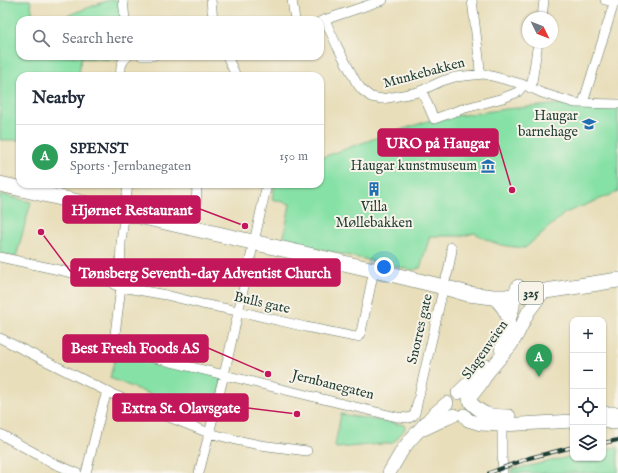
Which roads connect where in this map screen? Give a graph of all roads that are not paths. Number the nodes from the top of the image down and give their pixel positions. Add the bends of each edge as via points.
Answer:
1 (123, 0) edge
2 (211, 0) edge
3 (292, 0) edge
4 (472, 0) edge
5 (544, 0) edge
6 (605, 0) edge
7 (378, 1) edge
8 (616, 1) edge
9 (543, 12) edge
10 (125, 16) edge
11 (213, 16) edge
12 (294, 16) edge
13 (324, 21) edge
14 (324, 23) edge
15 (537, 48) edge
16 (123, 60) edge
17 (229, 60) edge
18 (120, 72) edge
19 (234, 72) edge
20 (480, 73) junction
21 (522, 84) junction
22 (531, 89) junction
23 (422, 90) junction
24 (583, 103) junction
25 (618, 104) edge
26 (0, 184) edge
27 (16, 188) edge
28 (17, 188) edge
29 (128, 188) edge
30 (197, 188) edge
31 (266, 188) edge
32 (196, 209) dead end
33 (124, 213) junction
34 (253, 243) junction
35 (451, 247) dead end
36 (0, 257) edge
37 (374, 270) junction
38 (618, 271) edge
39 (618, 280) edge
40 (121, 287) junction
41 (444, 287) junction
42 (544, 291) junction
43 (519, 292) junction
44 (494, 297) junction
45 (238, 311) junction
46 (524, 319) junction
47 (509, 321) junction
48 (0, 338) edge
49 (224, 375) junction
50 (107, 392) junction
51 (466, 398) junction
52 (447, 403) junction
53 (606, 413) edge
54 (618, 413) edge
55 (570, 414) edge
56 (459, 415) junction
57 (411, 417) joint
58 (502, 420) junction
59 (570, 422) edge
60 (606, 422) edge
61 (618, 422) edge
62 (419, 431) junction
63 (209, 433) junction
64 (0, 434) edge
65 (307, 451) dead end
66 (503, 472) edge
67 (77, 473) edge
68 (86, 473) edge
69 (199, 473) edge
70 (389, 473) edge

1 - 10 street
2 - 11 street
3 - 12 street
4 - 20 street
5 - 9 street
6 - 8 street
7 - 13 street
8 - 24 street
14 - 23 street, Munkebakken via 356,82 371,97 382,99
15 - 22 street
16 - 18 street
17 - 19 street
20 - 21 street
20 - 23 street, Munkebakken via 455,77
21 - 22 street
21 - 23 street via 518,92 503,98 434,119
22 - 24 street via 575,103
24 - 25 street
26 - 27 main road, 325
28 - 33 main road, 325
29 - 33 street
30 - 32 street
31 - 34 street
33 - 34 main road, 325
33 - 40 street via 120,250
34 - 37 main road, 325
34 - 45 street
35 - 41 street, Snorres gate
36 - 40 street, Bulls gate
37 - 41 main road, 325
37 - 45 street, Bulls gate via 361,332 356,337
38 - 43 main road, 325
39 - 42 main road, 325
40 - 45 street, Bulls gate
40 - 49 street, Jernbanegaten via 114,342 117,349
41 - 43 main road, 325 via 505,288
41 - 44 main road, 325 via 468,294
41 - 57 street, Snorres gate via 415,413
42 - 43 main road, 325
42 - 46 main road, Slagenveien
43 - 44 main road, 325
43 - 46 main road, Slagenveien
43 - 47 main road, Slagenveien
44 - 47 main road, Slagenveien via 503,307
45 - 49 street
46 - 51 main road, Slagenveien via 511,345 480,385
47 - 51 main road, Slagenveien via 508,334 500,351 473,379
48 - 50 street
49 - 57 street, Jernbanegaten via 397,417
49 - 63 street
50 - 63 street
50 - 68 street
51 - 52 main road, Slagenveien via 451,396
51 - 56 main road, Slagenveien via 470,408 468,412
51 - 58 main road via 476,409
52 - 56 main road via 450,412
52 - 62 main road, Slagenveien
53 - 54 main road
55 - 58 main road
56 - 58 main road via 482,424
56 - 62 main road, Slagenveien
58 - 59 main road
58 - 66 street
60 - 61 main road
62 - 70 main road, Slagenveien via 403,449
63 - 65 street via 260,445
63 - 69 street
64 - 67 street

